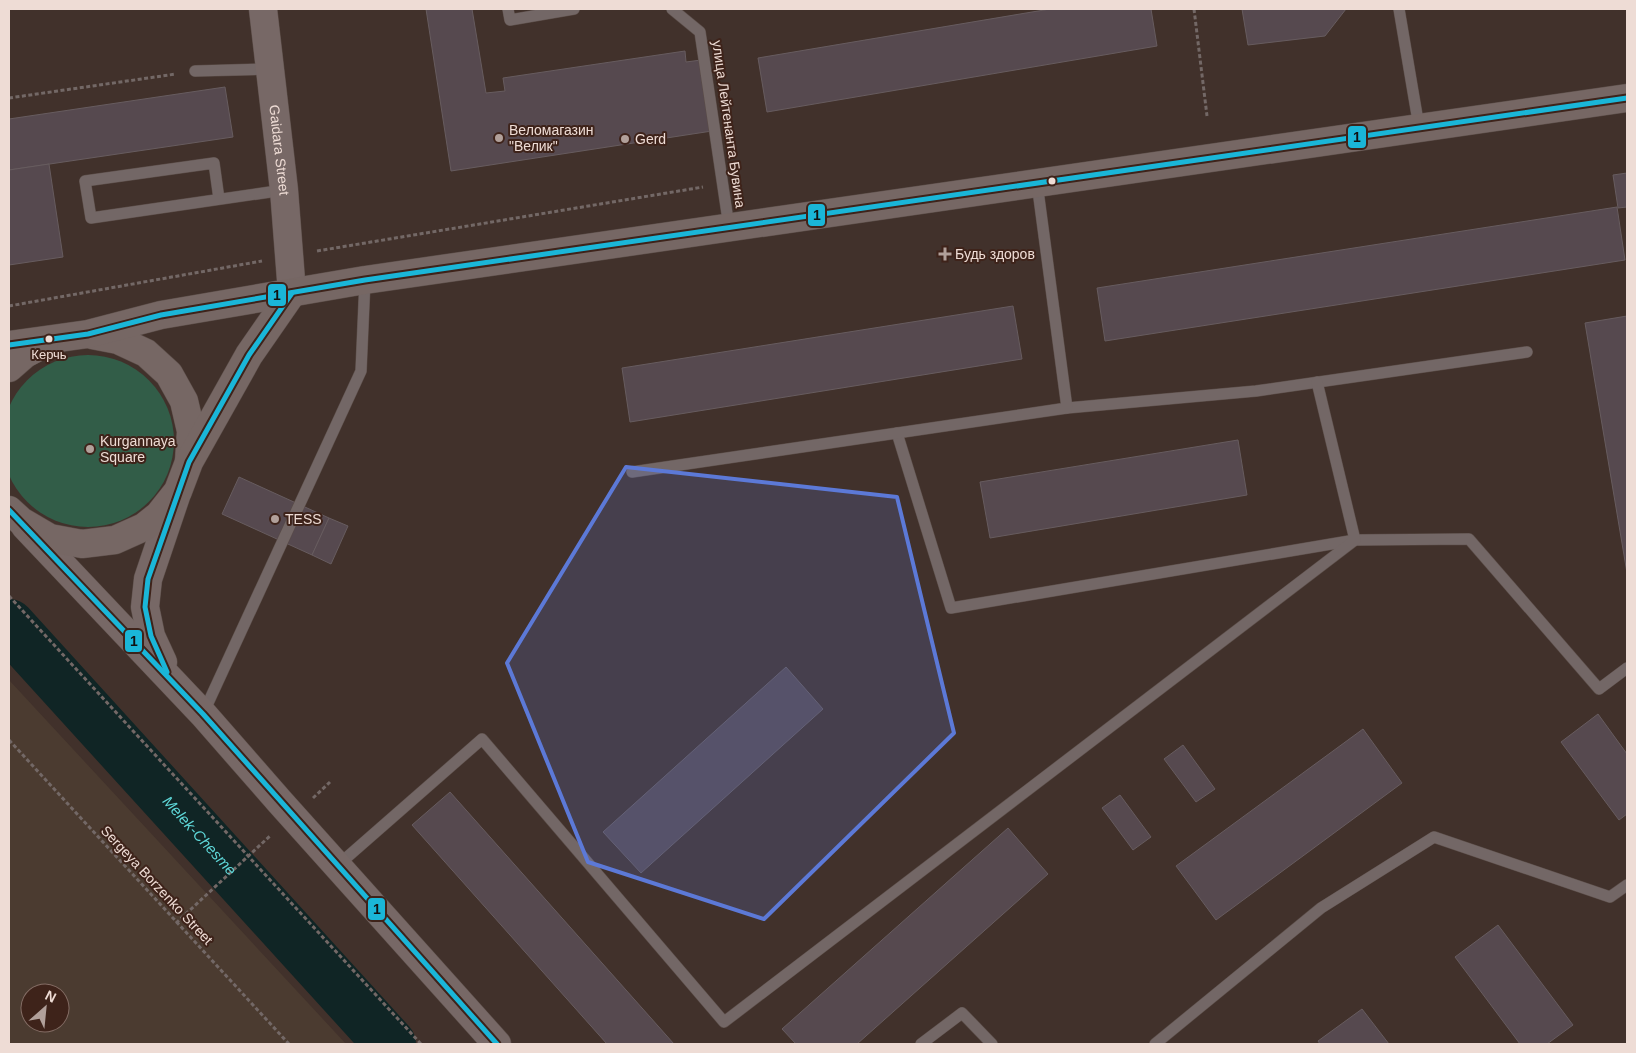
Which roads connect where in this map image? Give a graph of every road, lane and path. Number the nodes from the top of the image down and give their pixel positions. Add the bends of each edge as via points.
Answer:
1 (263, 9) edge
2 (508, 9) edge
3 (574, 9) edge
4 (672, 9) edge
5 (1194, 9) edge
6 (1400, 9) edge
7 (270, 69) junction
8 (195, 71) joint
9 (9, 98) edge
10 (1627, 98) edge
11 (1207, 116) dead end
12 (1420, 128) junction
13 (1037, 182) junction
14 (723, 184) junction
15 (284, 190) junction
16 (219, 199) junction
17 (728, 227) junction
18 (289, 256) junction
19 (366, 280) junction
20 (292, 293) junction
21 (9, 306) edge
22 (88, 334) junction
23 (57, 338) junction
24 (9, 345) edge
25 (1527, 352) dead end
26 (9, 368) edge
27 (1317, 382) junction
28 (1067, 408) junction
29 (897, 433) junction
30 (189, 462) junction
31 (632, 472) dead end
32 (178, 491) junction
33 (15, 515) edge
34 (1354, 540) junction
35 (9, 596) edge
36 (1627, 668) edge
37 (170, 677) junction
38 (203, 714) junction
39 (9, 740) edge
40 (248, 856) junction
41 (337, 866) junction
42 (1627, 885) edge
43 (176, 923) junction
44 (289, 1044) edge
45 (421, 1044) edge
46 (497, 1044) edge
47 (922, 1044) edge
48 (992, 1044) edge
49 (1155, 1044) edge

1 - 7 main road, Gaidara Street
2 - 3 lane via 510,20
4 - 14 lane, улица Лейтенанта Бувина via 700,32
5 - 11 path
6 - 12 lane
7 - 8 lane
7 - 15 main road, Gaidara Street
8 - 9 path
10 - 12 main road
12 - 13 main road
13 - 17 main road
13 - 28 lane
14 - 17 lane, улица Лейтенанта Бувина
14 - 18 path
15 - 16 lane
15 - 18 main road, Gaidara Street
16 - 16 lane via 214,163 86,181 91,218
17 - 19 main road
18 - 20 main road, Gaidara Street
18 - 21 path
19 - 20 main road
19 - 38 lane via 361,370
20 - 22 main road via 161,315
20 - 30 main road via 249,355
22 - 23 main road
22 - 30 main road via 118,340 146,353 168,374 184,401 191,431
23 - 24 main road
23 - 26 main road via 25,354
25 - 27 lane
27 - 28 lane via 1256,391
27 - 34 lane
28 - 29 lane
29 - 31 lane
29 - 34 lane via 951,608
30 - 32 main road
32 - 33 main road via 159,515 144,527 115,540 82,544 50,538
32 - 37 main road via 148,579 145,607 151,636
33 - 37 main road
34 - 36 lane via 1469,539 1599,689
34 - 41 lane via 724,1022 482,739
35 - 40 path
37 - 38 main road
38 - 41 main road
39 - 43 path, Sergeya Borzenko Street
40 - 43 path
40 - 45 path
41 - 46 main road
42 - 49 lane via 1610,897 1434,837 1322,908
43 - 44 path, Sergeya Borzenko Street
47 - 48 lane via 962,1012

